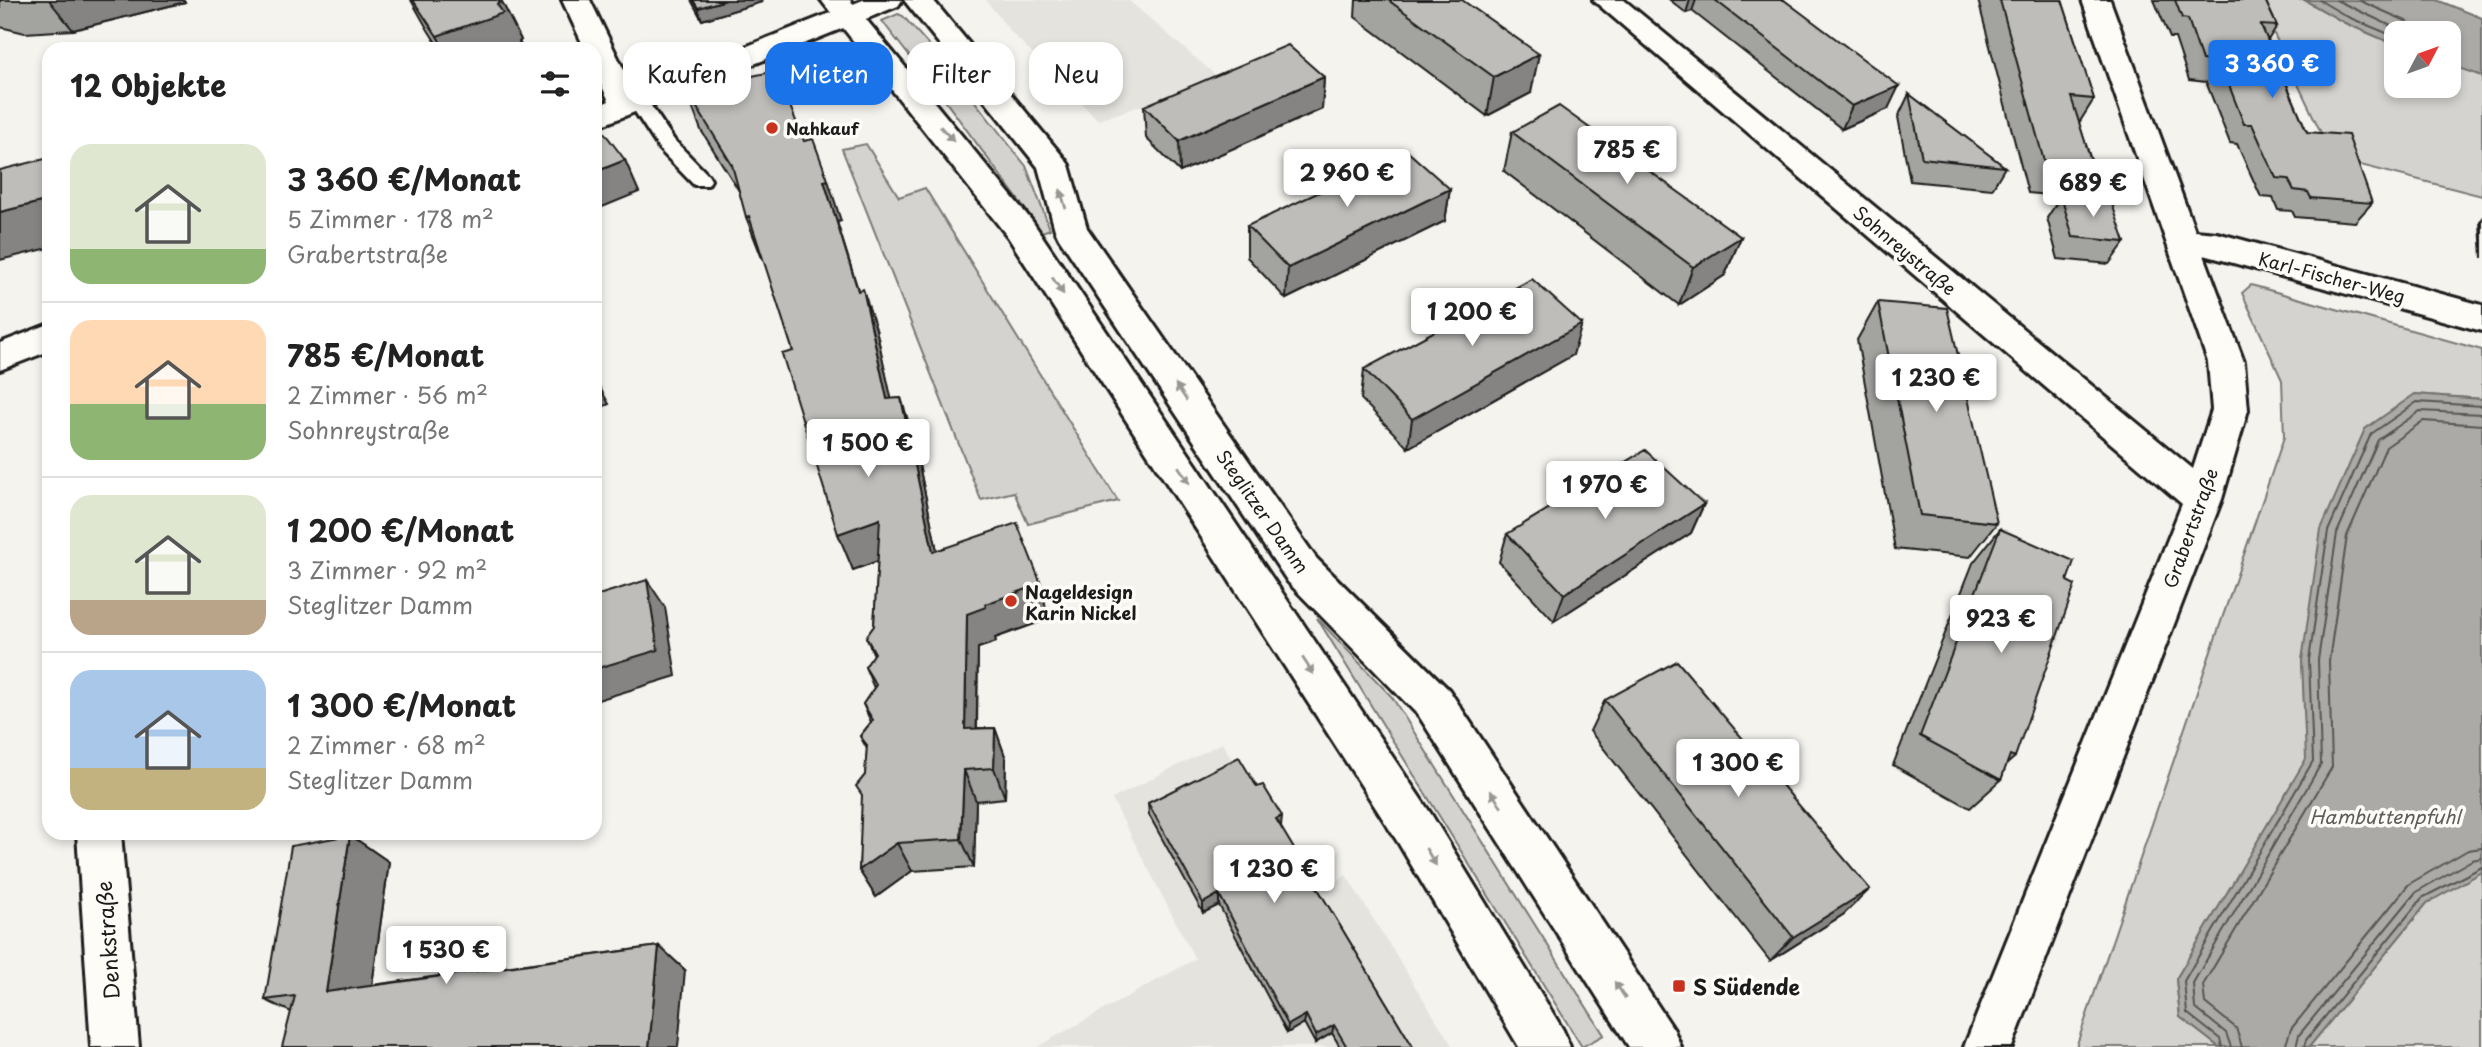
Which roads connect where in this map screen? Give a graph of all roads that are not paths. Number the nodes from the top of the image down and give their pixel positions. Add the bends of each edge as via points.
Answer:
1 (576, 0) edge
2 (888, 0) edge
3 (918, 0) edge
4 (1607, 0) edge
5 (2096, 0) edge
6 (842, 8) edge
7 (599, 42) edge
8 (954, 42) edge
9 (602, 48) edge
10 (751, 49) edge
11 (907, 81) edge
12 (902, 83) junction
13 (623, 86) edge
14 (627, 105) edge
15 (634, 105) edge
16 (1006, 105) edge
17 (602, 115) edge
18 (701, 180) dead end
19 (2181, 241) junction
20 (2482, 318) edge
21 (42, 340) edge
22 (0, 357) edge
23 (2203, 499) junction
24 (100, 840) edge
25 (115, 1047) edge
26 (1546, 1047) edge
27 (1657, 1047) edge
28 (1988, 1047) edge

1 - 7 street
2 - 6 street
3 - 8 street, Steglitzer Damm
4 - 23 street, Sohnreystraße
5 - 19 street, Grabertstraße
6 - 10 street
6 - 12 street
9 - 13 street
11 - 12 lane
12 -> 26 street via 1020,229 1105,356 1415,829
14 - 17 street
15 - 18 lane
27 -> 16 street, Steglitzer Damm via 1434,704 1303,570 1072,230 1053,165
19 - 20 street, Karl-Fischer-Weg via 2217,245
19 - 23 street, Grabertstraße via 2226,362 2230,410
21 - 22 street
23 - 28 street, Grabertstraße
24 - 25 street, Denkstraße

